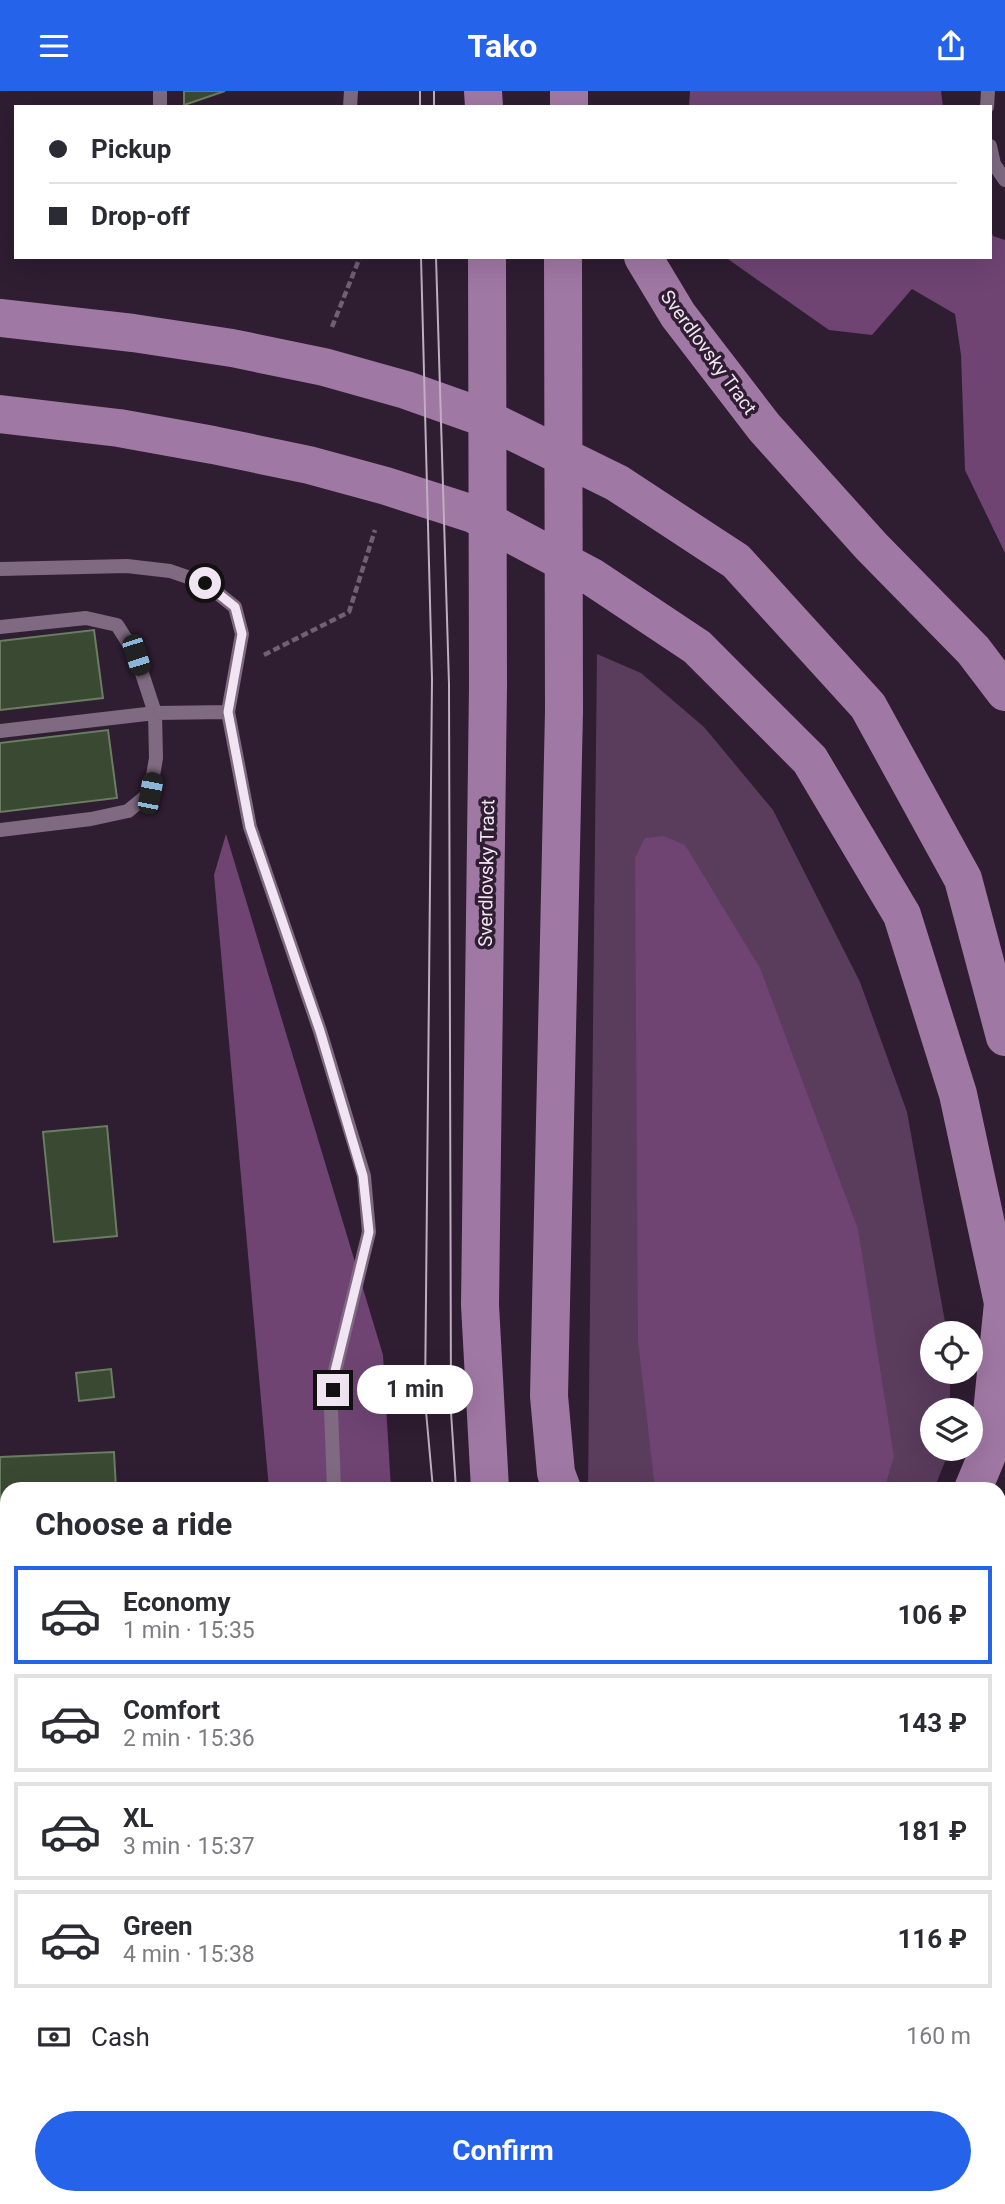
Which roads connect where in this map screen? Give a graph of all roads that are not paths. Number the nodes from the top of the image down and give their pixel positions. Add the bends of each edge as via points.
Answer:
1 (992, 155) edge
2 (1005, 180) edge
3 (487, 259) edge
4 (563, 259) edge
5 (644, 259) edge
6 (0, 318) edge
7 (0, 414) edge
8 (0, 569) edge
9 (0, 627) edge
10 (1005, 692) edge
11 (228, 712) junction
12 (155, 713) junction
13 (0, 731) edge
14 (0, 830) edge
15 (1005, 1037) edge
16 (988, 1453) junction
17 (334, 1482) edge
18 (491, 1482) edge
19 (559, 1482) edge
20 (972, 1482) edge
21 (976, 1482) edge

1 - 2 lane
3 - 18 main road, Sverdlovsky Tract via 488,685 480,1305
4 - 19 main road via 565,711 549,1396
5 - 10 main road, Sverdlovsky Tract via 678,315 764,427 871,546 974,650
6 - 15 main road via 232,348 407,390 485,418 617,483 736,561 868,706 963,880
7 - 16 main road via 119,428 309,465 473,514 592,577 697,647 810,760 902,915 958,1094 1003,1303
8 - 11 lane via 127,566 170,571 205,583 235,607 242,634
9 - 12 lane via 86,618 117,625 136,655
11 - 12 lane
11 - 17 lane via 250,827 320,1031 363,1176 369,1232 335,1371 331,1409
12 - 13 lane
12 - 14 lane via 156,758 150,793 128,810
16 - 20 main road
16 - 21 main road

